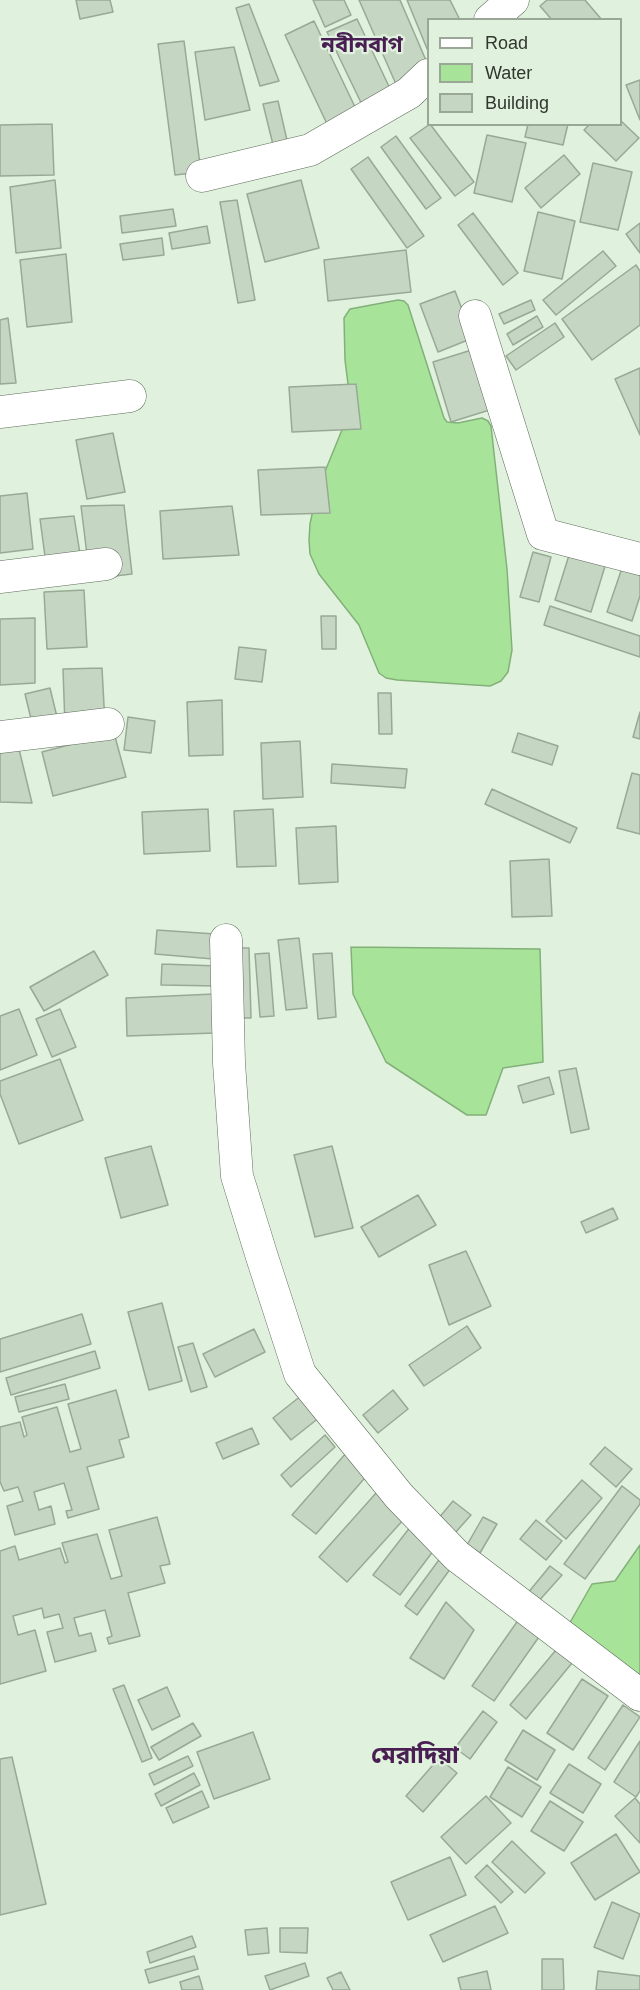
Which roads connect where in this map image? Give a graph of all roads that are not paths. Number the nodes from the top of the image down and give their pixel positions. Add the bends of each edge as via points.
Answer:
1 (513, 0) edge
2 (492, 18) edge
3 (427, 77) edge
4 (202, 176) dead end
5 (475, 316) dead end
6 (129, 396) dead end
7 (0, 412) edge
8 (640, 559) edge
9 (106, 564) dead end
10 (0, 577) edge
11 (108, 724) dead end
12 (0, 737) edge
13 (226, 940) dead end
14 (640, 1695) edge

1 - 2 street
3 - 4 street via 409,93 310,150
5 - 8 street via 543,534
6 - 7 street
9 - 10 street
11 - 12 street
13 - 14 street via 237,1176 300,1374 399,1496 458,1556

